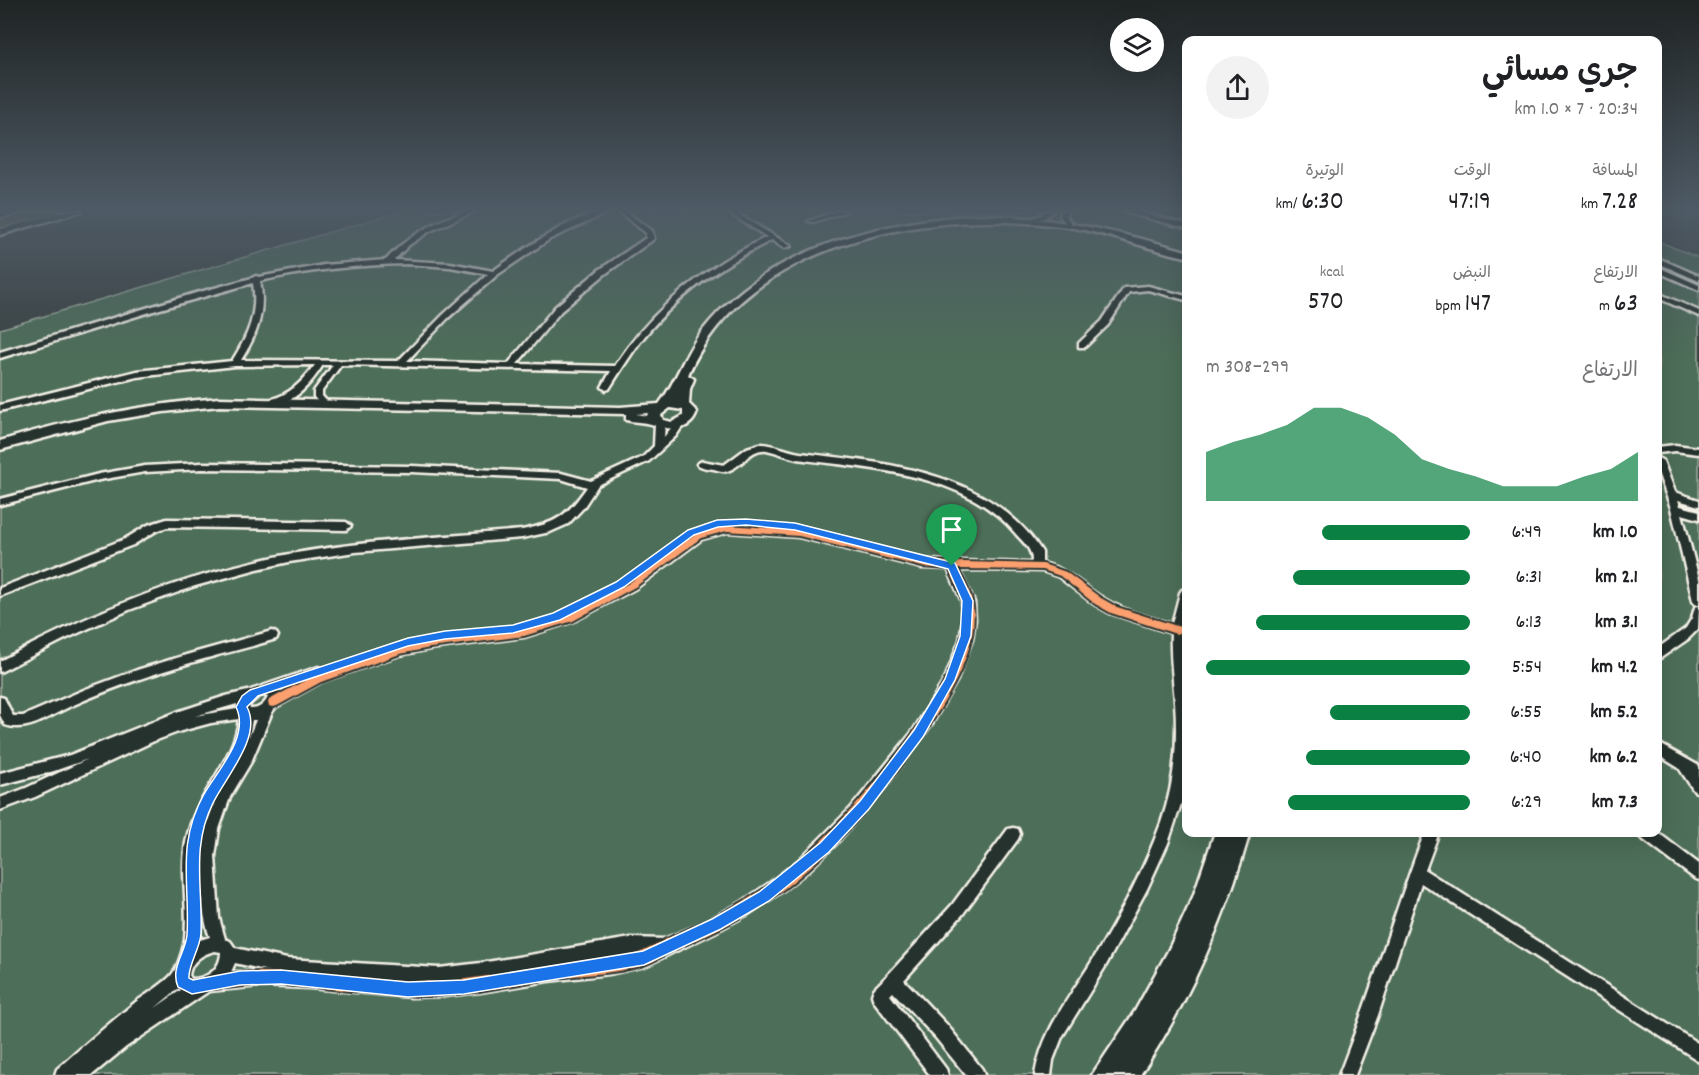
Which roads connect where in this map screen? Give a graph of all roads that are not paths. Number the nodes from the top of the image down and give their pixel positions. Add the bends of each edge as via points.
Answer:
1 (387, 261) edge
2 (393, 261) edge
3 (511, 261) edge
4 (618, 261) edge
5 (726, 261) edge
6 (798, 261) edge
7 (812, 261) edge
8 (1662, 262) edge
9 (1662, 271) edge
10 (494, 273) junction
11 (256, 278) junction
12 (1699, 279) edge
13 (1699, 288) edge
14 (1182, 297) edge
15 (1662, 299) edge
16 (1699, 314) edge
17 (1082, 345) dead end
18 (0, 355) edge
19 (321, 362) junction
20 (235, 363) junction
21 (339, 363) junction
22 (400, 364) junction
23 (510, 367) junction
24 (617, 369) junction
25 (606, 387) dead end
26 (272, 402) junction
27 (325, 404) junction
28 (683, 405) junction
29 (662, 407) junction
30 (0, 408) edge
31 (658, 423) junction
32 (678, 425) junction
33 (0, 446) edge
34 (659, 446) junction
35 (1662, 450) edge
36 (1699, 451) edge
37 (0, 452) edge
38 (702, 464) dead end
39 (1662, 471) edge
40 (592, 485) junction
41 (1672, 495) junction
42 (0, 502) edge
43 (1699, 503) edge
44 (1676, 508) junction
45 (1699, 515) edge
46 (346, 526) dead end
47 (1693, 554) edge
48 (945, 565) junction
49 (1033, 566) junction
50 (0, 592) edge
51 (1699, 601) edge
52 (1182, 605) edge
53 (1699, 617) edge
54 (1176, 630) junction
55 (272, 636) dead end
56 (1662, 651) edge
57 (0, 667) edge
58 (264, 690) junction
59 (250, 696) junction
60 (0, 702) edge
61 (270, 707) junction
62 (245, 714) junction
63 (1182, 733) edge
64 (1662, 751) edge
65 (1182, 754) edge
66 (1684, 765) junction
67 (1699, 773) edge
68 (0, 779) edge
69 (1699, 787) edge
70 (0, 804) edge
71 (1013, 834) dead end
72 (1223, 837) edge
73 (1238, 837) edge
74 (1430, 837) edge
75 (1652, 837) edge
76 (1416, 872) junction
77 (1699, 873) edge
78 (225, 949) junction
79 (189, 957) junction
80 (301, 974) junction
81 (181, 977) junction
82 (893, 980) junction
83 (204, 985) junction
84 (1699, 1053) edge
85 (63, 1075) edge
86 (79, 1075) edge
87 (940, 1075) edge
88 (976, 1075) edge
89 (1043, 1075) edge
90 (1104, 1075) edge
91 (1126, 1075) edge
92 (1347, 1075) edge

1 - 11 street via 307,267
2 - 10 street via 437,263
3 - 10 street
4 - 23 street via 558,309
5 - 24 street via 657,316
6 - 29 street via 747,293 717,321 696,348 672,396
7 - 28 street via 762,289 720,326 686,384
8 - 12 street
9 - 13 street
10 - 22 street via 439,321
11 - 18 street
11 - 20 street via 260,297 258,318
14 - 17 street via 1148,288 1127,290 1105,323
15 - 16 street
19 - 20 street
19 - 21 street
19 - 26 street via 302,390
20 - 30 street via 138,374
21 - 22 street
21 - 27 street via 318,392 318,398
22 - 23 street
23 - 24 street
24 - 25 street
26 - 27 street
26 - 33 street via 219,402 149,409
27 - 29 street via 620,411
28 - 29 street
28 - 32 street via 691,415
29 - 31 street via 654,413
31 - 32 street
31 - 34 street
31 - 37 street via 618,416 215,408 121,420
32 - 34 street
34 - 40 street via 639,464
35 - 36 street
38 - 49 street via 725,468 749,450 764,447 795,456 921,474 975,496 1000,513 1037,552
39 - 41 street
40 - 42 street via 561,476 193,466 99,477
40 - 57 street via 572,514 546,529 334,551 257,565 129,607
41 - 43 street
41 - 44 street
44 - 45 street
44 - 47 street
46 - 50 street via 167,523 129,542
47 - 51 street
48 - 49 street
48 - 58 street via 795,527 746,522 717,524 691,533 620,585 556,617 513,629 408,642
48 - 61 street via 909,561 799,534 720,529 698,536 632,585 570,618 515,634 390,653 316,679
48 - 80 street via 968,601 966,636 950,680 919,734 864,805 806,865 741,911 633,961 445,989 408,989
49 - 54 street via 1064,574 1114,610
52 - 54 street
53 - 56 street via 1690,632
54 - 63 street
55 - 60 street via 158,667 24,722 9,721
58 - 59 street
58 - 61 street via 275,695
59 - 62 street via 241,707
59 - 68 street via 220,702 72,759
61 - 62 street via 255,715
61 - 78 street via 224,795 212,829 208,856 212,918
62 - 70 street via 210,716 176,726
62 - 79 street via 238,751 208,799 195,832 194,936
64 - 66 street
65 - 89 street via 1175,800 1161,840 1119,928 1048,1046
66 - 67 street
66 - 69 street
71 - 82 street via 964,901
72 - 90 street via 1204,897 1172,966 1138,1027
73 - 91 street via 1222,891 1191,964
74 - 76 street
75 - 77 street
76 - 84 street
76 - 92 street
78 - 79 street via 208,944
78 - 80 street
78 - 83 street via 226,967
79 - 81 street
80 - 83 street
81 - 83 street via 187,986
81 - 85 street
82 - 87 street via 880,995
82 - 88 street
83 - 86 street via 120,1041

